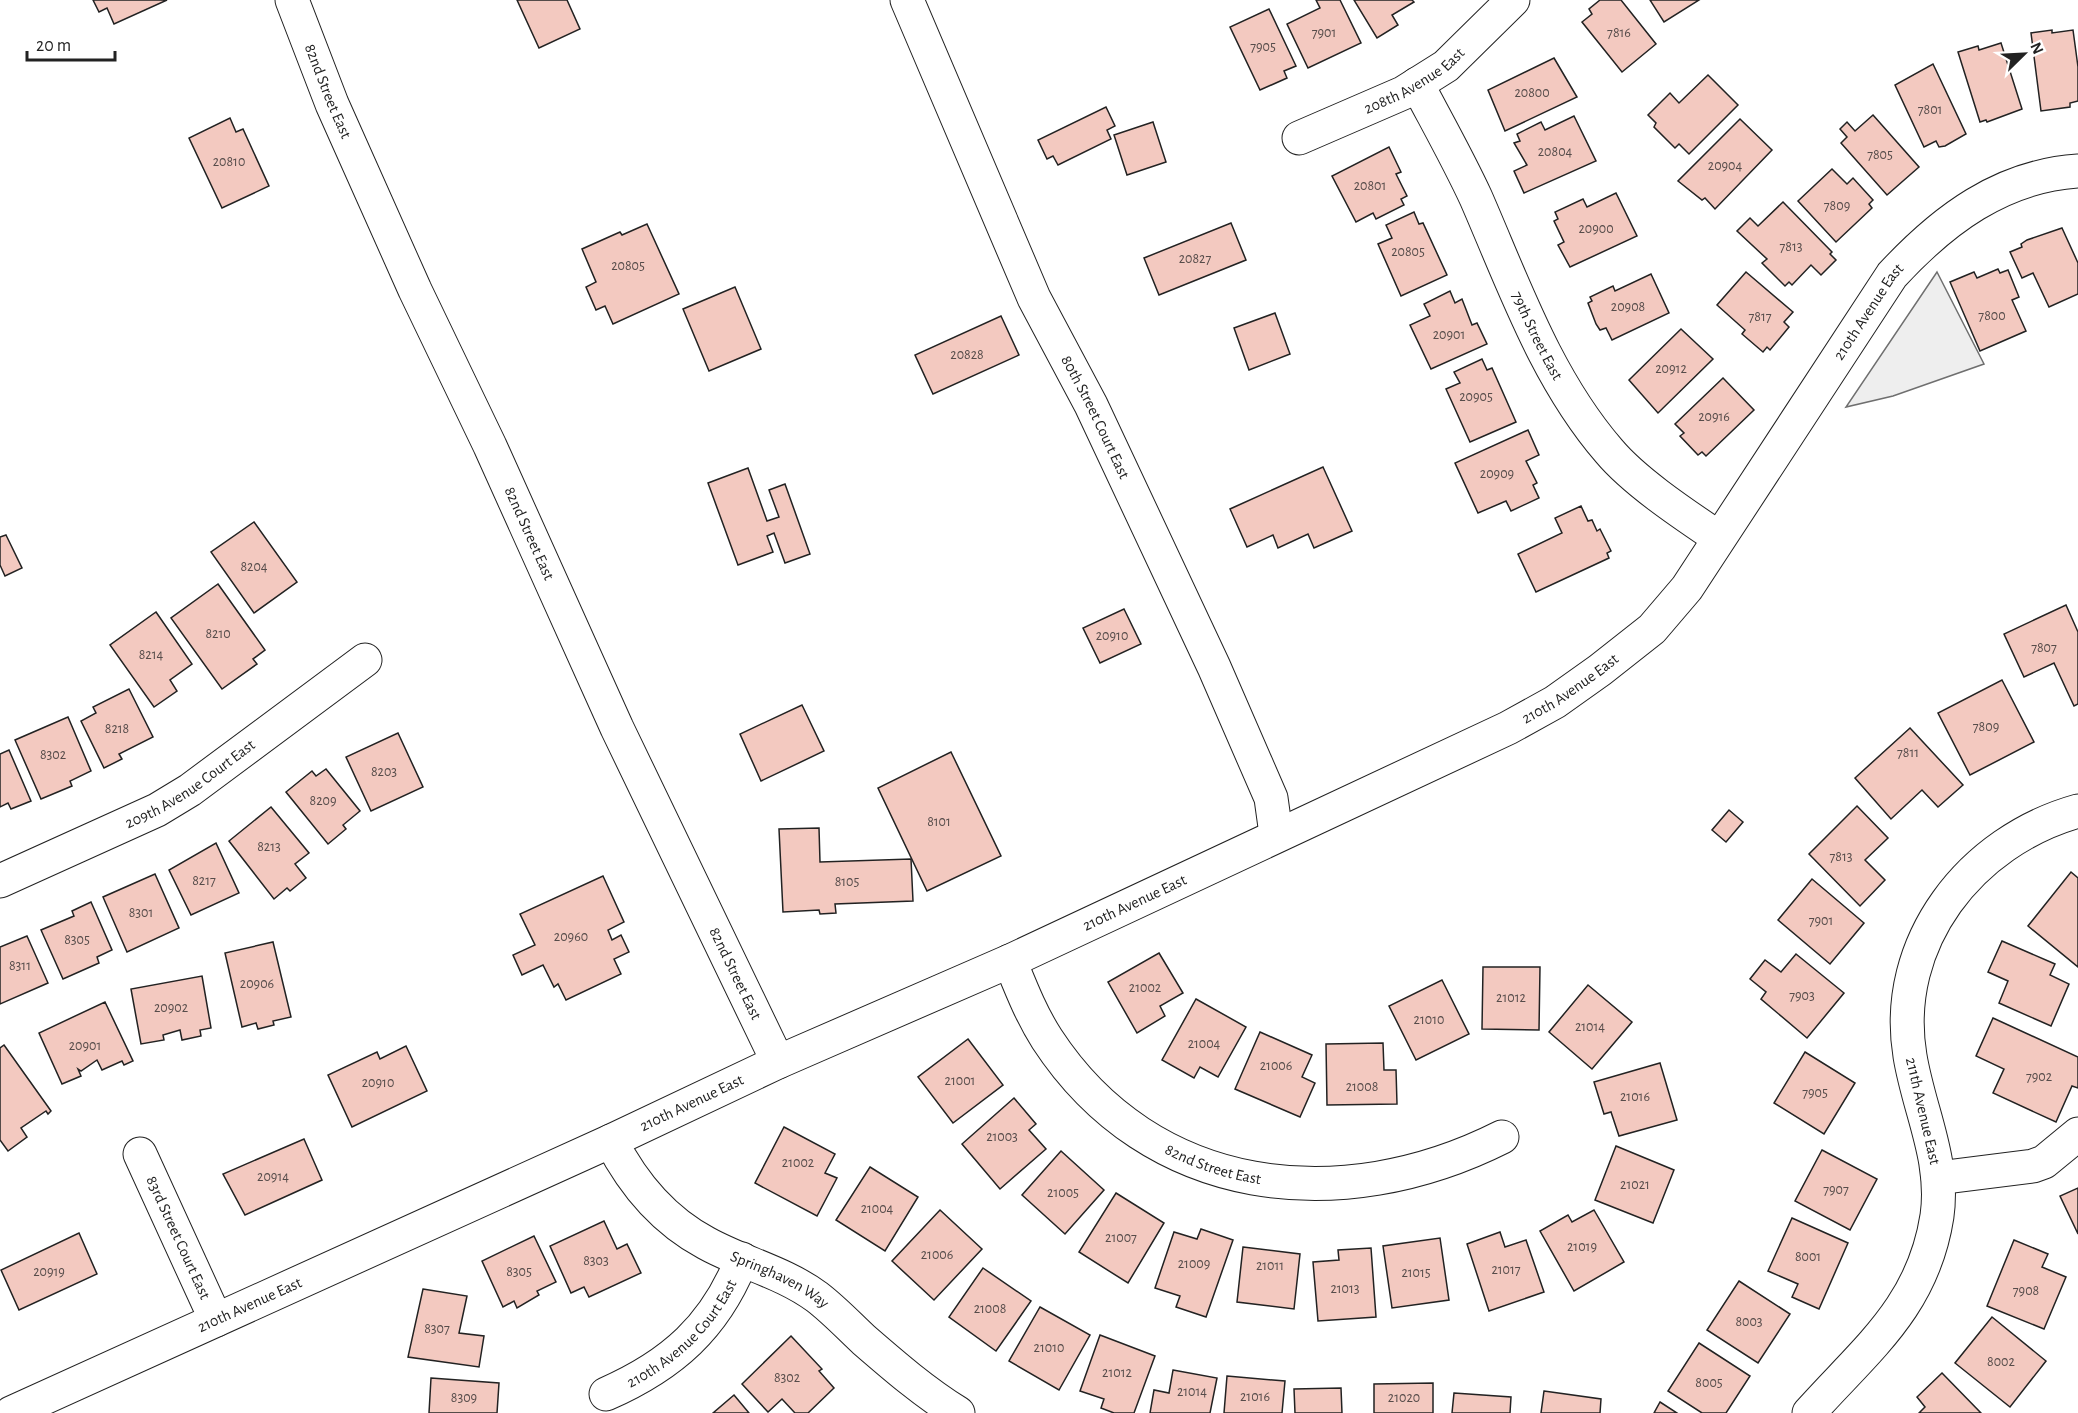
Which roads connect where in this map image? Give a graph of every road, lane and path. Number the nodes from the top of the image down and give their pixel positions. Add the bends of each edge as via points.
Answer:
1 (292, 0) edge
2 (908, 0) edge
3 (1513, 0) edge
4 (1417, 84) junction
5 (1299, 138) dead end
6 (2078, 171) edge
7 (1719, 538) junction
8 (365, 660) dead end
9 (2078, 811) edge
10 (1276, 834) junction
11 (0, 881) edge
12 (1010, 961) junction
13 (778, 1062) junction
14 (2078, 1134) edge
15 (1502, 1137) dead end
16 (611, 1141) junction
17 (140, 1154) dead end
18 (1938, 1178) junction
19 (742, 1259) junction
20 (216, 1320) junction
21 (606, 1394) dead end
22 (11, 1413) edge
23 (958, 1413) edge
24 (1809, 1413) edge

1 - 13 street, 82nd Street East via 332,104 415,290 617,728
2 - 10 street, 80th Street Court East via 1034,298 1091,405 1214,667 1271,798
3 - 4 street, 208th Avenue East via 1446,66
4 - 5 street, 208th Avenue East
4 - 7 street, 79th Street East via 1575,409 1610,453 1670,504
6 - 7 street, 210th Avenue East via 2054,173 1996,191 1926,238 1892,275
7 - 10 street, 210th Avenue East via 1687,588 1652,629 1555,702 1465,749
8 - 11 street, 209th Avenue Court East via 190,790 157,810
9 - 18 street, 211th Avenue East via 2050,819 1993,852 1959,884 1924,944 1911,989 1910,1055 1933,1142
10 - 12 street, 210th Avenue East
12 - 13 street, 210th Avenue East
12 - 15 street, 82nd Street East via 1047,1039 1082,1083 1120,1118 1198,1162 1279,1183 1368,1182 1419,1171
13 - 16 street, 210th Avenue East
14 - 18 street via 2044,1162 2033,1166
16 - 19 street, Springhaven Way via 643,1193 674,1222 707,1244
16 - 20 street, 210th Avenue East
17 - 20 street, 83rd Street Court East
18 - 24 street, 211th Avenue East via 1937,1215 1916,1286 1898,1316
19 - 21 street, 210th Avenue Court East via 711,1317 691,1341 664,1363
19 - 23 street, Springhaven Way via 779,1274 817,1297 891,1364
20 - 22 street, 210th Avenue East

